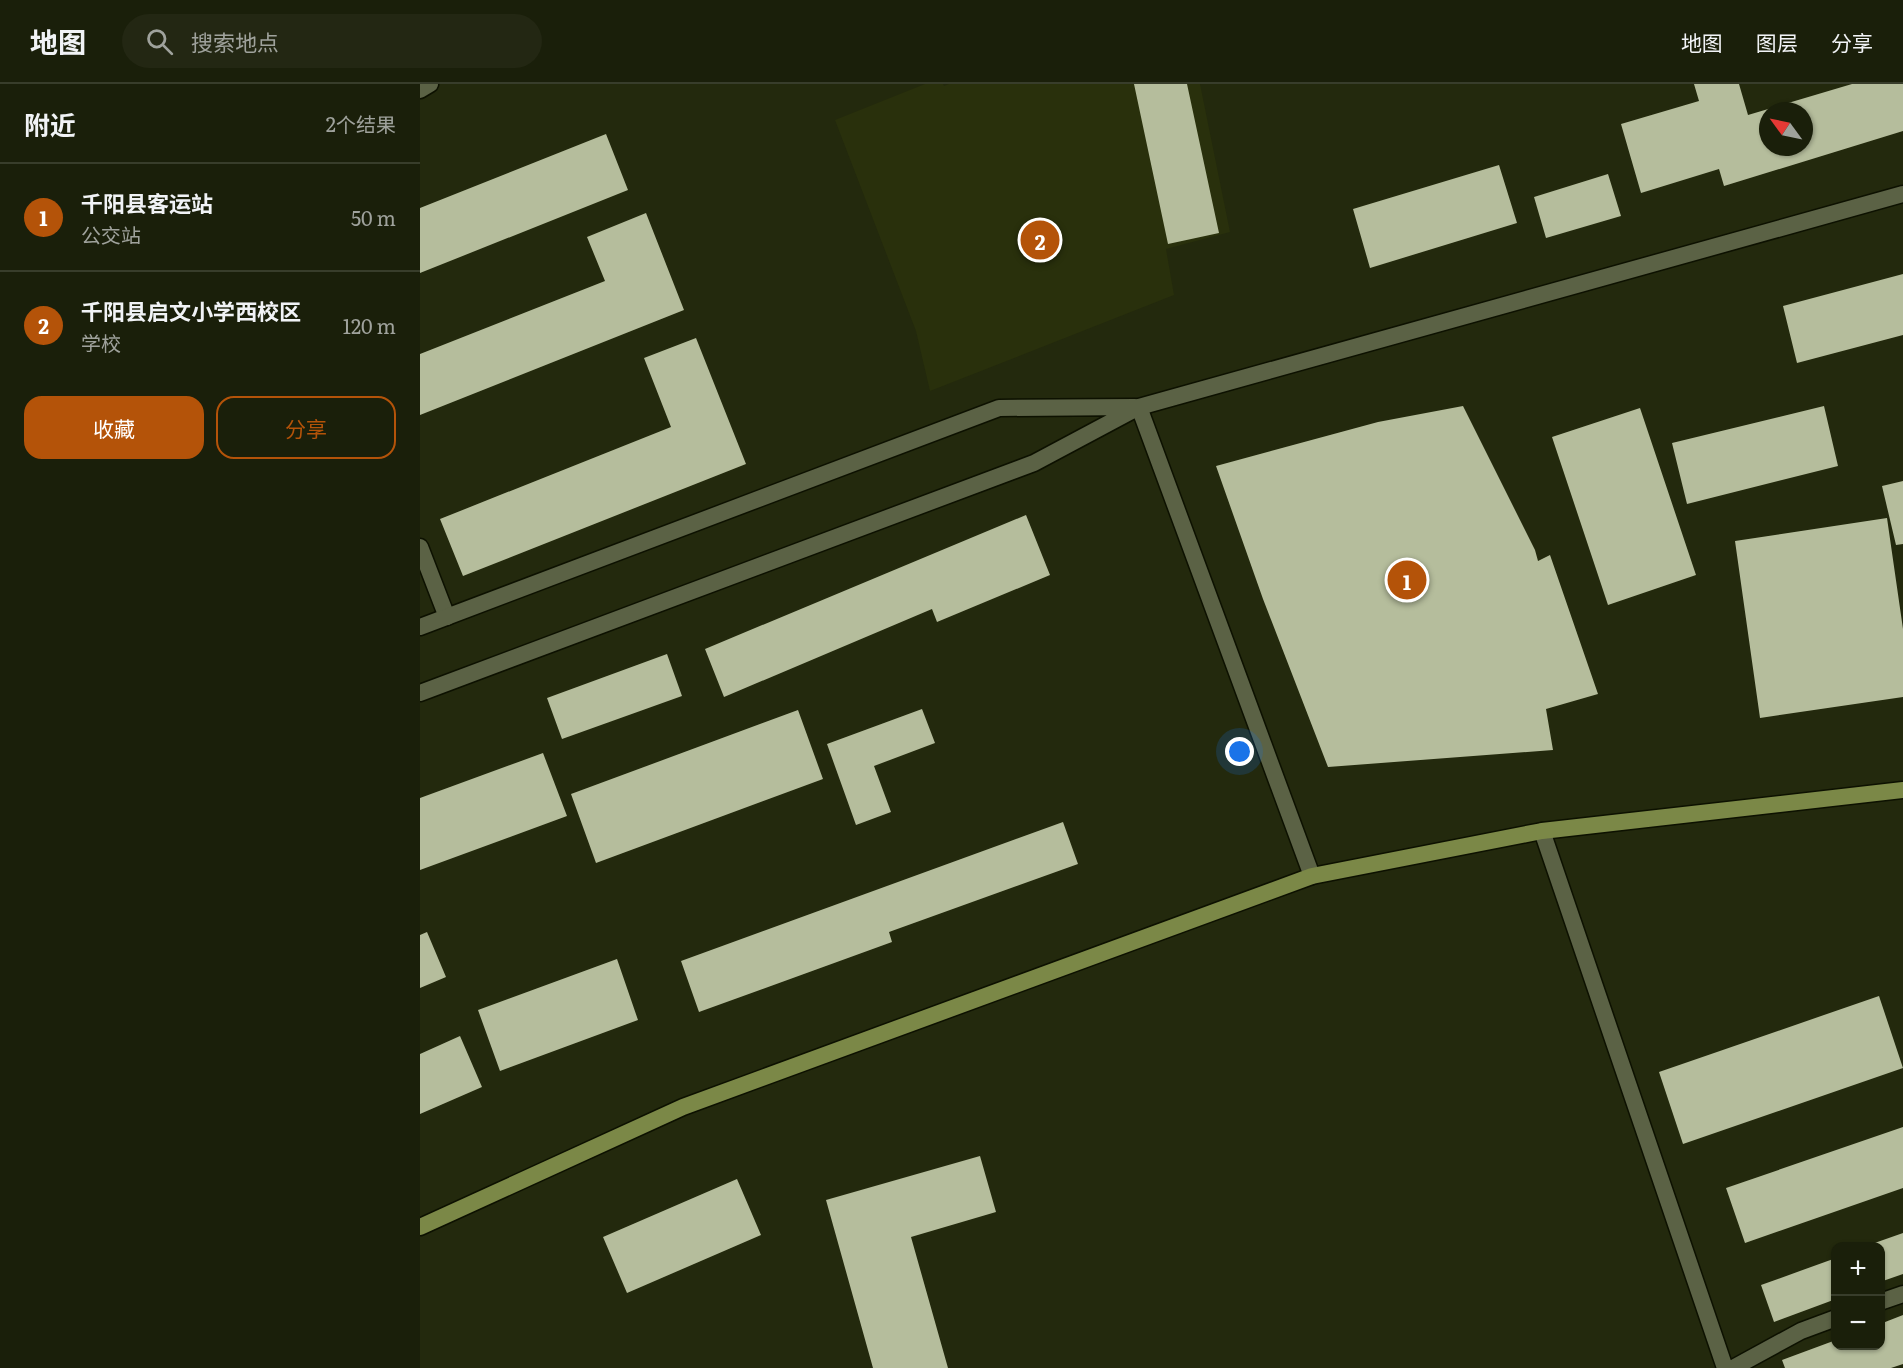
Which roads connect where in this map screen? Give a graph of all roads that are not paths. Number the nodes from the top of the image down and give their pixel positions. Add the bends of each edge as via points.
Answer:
1 (430, 84) edge
2 (420, 90) edge
3 (1903, 194) edge
4 (1139, 407) junction
5 (420, 547) edge
6 (447, 617) junction
7 (420, 627) edge
8 (420, 693) edge
9 (1903, 790) edge
10 (1542, 831) junction
11 (1312, 876) junction
12 (420, 1227) edge
13 (1903, 1294) edge
14 (1885, 1301) edge
15 (1831, 1320) edge
16 (1725, 1368) edge
17 (1733, 1368) edge

1 - 2 street
3 - 4 street
4 - 6 street via 999,408
4 - 8 street via 1034,463
4 - 11 street
5 - 6 street
6 - 7 street
9 - 10 main road
10 - 11 main road
10 - 16 street
11 - 12 main road via 683,1107
13 - 14 street
15 - 17 street via 1801,1331

